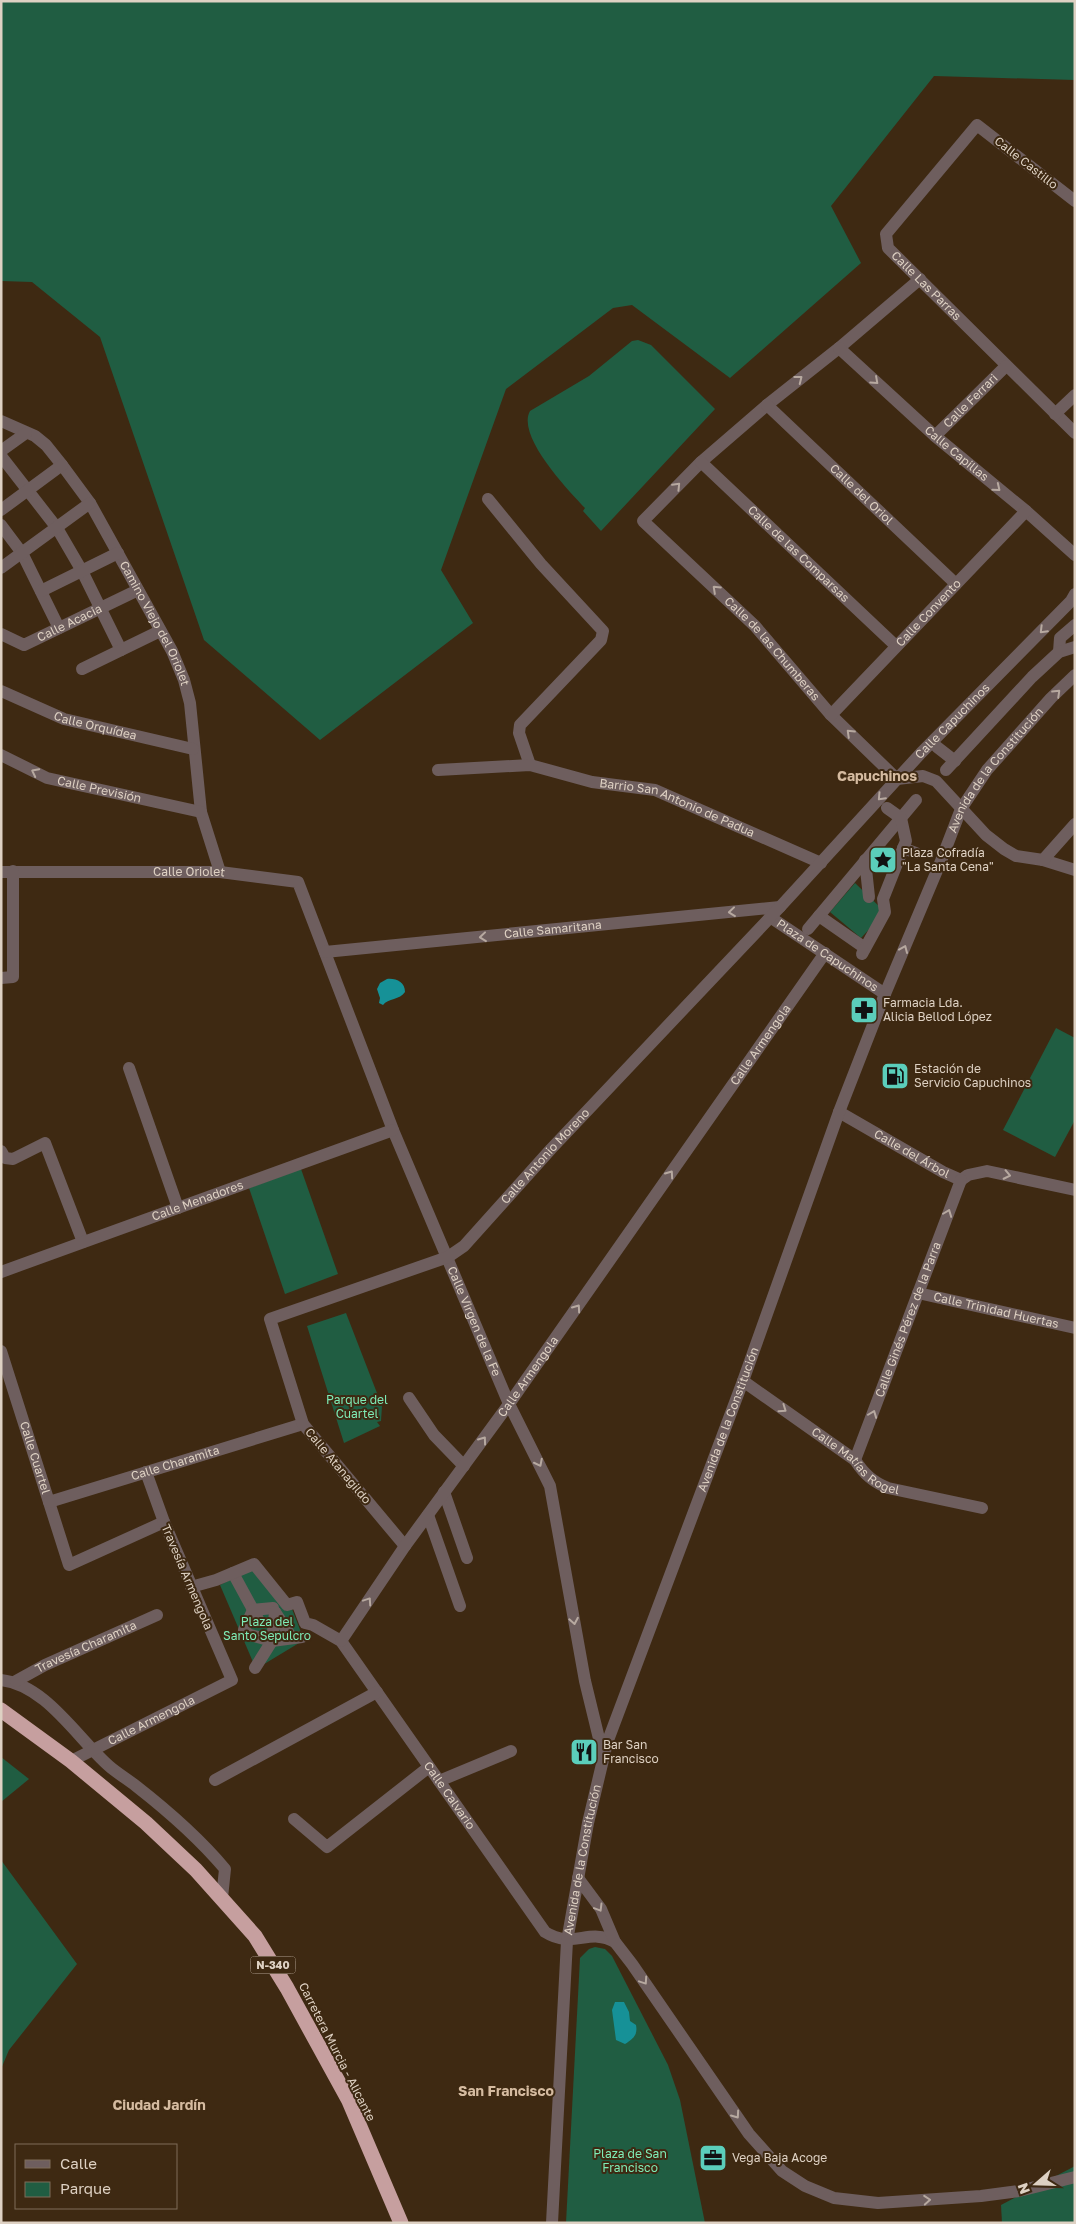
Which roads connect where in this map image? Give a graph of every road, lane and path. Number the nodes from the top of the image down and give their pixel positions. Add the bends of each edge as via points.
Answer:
1 (977, 125) joint
2 (1075, 200) edge
3 (920, 278) junction
4 (839, 348) junction
5 (1006, 366) junction
6 (1075, 395) edge
7 (767, 405) junction
8 (1055, 414) junction
9 (1, 422) edge
10 (26, 433) junction
11 (1075, 433) edge
12 (935, 436) junction
13 (1, 451) edge
14 (1, 456) edge
15 (701, 462) junction
16 (62, 464) junction
17 (28, 490) junction
18 (488, 499) dead end
19 (90, 503) junction
20 (1, 510) edge
21 (1026, 511) junction
22 (1, 525) edge
23 (57, 528) junction
24 (22, 553) junction
25 (118, 553) junction
26 (1075, 555) edge
27 (1, 568) edge
28 (82, 571) junction
29 (956, 584) junction
30 (138, 590) junction
31 (41, 592) junction
32 (1075, 594) edge
33 (100, 608) junction
34 (1075, 625) edge
35 (59, 628) junction
36 (160, 631) junction
37 (1, 634) edge
38 (896, 646) junction
39 (1075, 647) edge
40 (121, 650) junction
41 (1059, 652) junction
42 (82, 669) dead end
43 (1075, 675) edge
44 (1, 691) edge
45 (831, 715) junction
46 (937, 747) dead end
47 (193, 749) junction
48 (1, 755) edge
49 (530, 765) junction
50 (438, 770) dead end
51 (897, 780) junction
52 (916, 800) dead end
53 (887, 808) dead end
54 (961, 809) junction
55 (201, 812) junction
56 (901, 818) junction
57 (1075, 824) edge
58 (903, 848) junction
59 (916, 853) dead end
60 (865, 860) junction
61 (1044, 860) junction
62 (821, 863) junction
63 (1075, 870) edge
64 (7, 871) edge
65 (220, 872) junction
66 (869, 897) dead end
67 (780, 907) junction
68 (819, 916) junction
69 (770, 918) junction
70 (808, 929) dead end
71 (325, 952) junction
72 (825, 953) junction
73 (7, 978) edge
74 (884, 994) junction
75 (129, 1068) dead end
76 (839, 1112) junction
77 (393, 1130) junction
78 (1, 1151) edge
79 (960, 1180) junction
80 (1075, 1190) edge
81 (178, 1208) junction
82 (82, 1242) junction
83 (448, 1257) junction
84 (1, 1272) edge
85 (918, 1293) junction
86 (270, 1319) joint
87 (1075, 1328) edge
88 (1, 1350) edge
89 (743, 1381) junction
90 (409, 1398) dead end
91 (510, 1404) junction
92 (303, 1424) junction
93 (855, 1460) junction
94 (464, 1466) junction
95 (146, 1472) junction
96 (444, 1492) junction
97 (49, 1502) junction
98 (982, 1508) dead end
99 (428, 1515) junction
100 (164, 1522) junction
101 (405, 1546) junction
102 (467, 1558) dead end
103 (233, 1573) junction
104 (219, 1579) junction
105 (191, 1587) junction
106 (245, 1595) junction
107 (460, 1606) dead end
108 (273, 1608) dead end
109 (157, 1615) dead end
110 (257, 1617) junction
111 (272, 1641) junction
112 (341, 1641) junction
113 (255, 1668) dead end
114 (1, 1680) edge
115 (232, 1680) joint
116 (16, 1681) junction
117 (377, 1692) junction
118 (1, 1710) edge
119 (93, 1750) junction
120 (511, 1751) dead end
121 (604, 1758) junction
122 (71, 1761) junction
123 (429, 1767) junction
124 (215, 1780) dead end
125 (439, 1781) junction
126 (294, 1819) dead end
127 (578, 1878) junction
128 (222, 1898) junction
129 (567, 1941) junction
130 (615, 1942) junction
131 (1075, 2177) edge
132 (401, 2223) edge
133 (552, 2223) edge

1 - 2 street, Calle Castillo
1 - 3 street, Calle Las Parras via 886,234 888,248
3 - 4 street
3 - 5 street, Calle Las Parras
7 -> 4 street
4 -> 12 street, Calle Capillas
5 - 8 street, Calle Las Parras
5 - 12 street, Calle Ferrari
6 - 8 street
7 - 15 street
7 - 29 street, Calle del Oriol
8 - 11 street, Calle Las Parras
9 - 10 street, Camino Viejo del Oriolet
10 - 13 street
10 - 16 street, Camino Viejo del Oriolet via 46,445
12 -> 21 street, Calle Capillas
14 - 17 street
15 - 38 street, Calle de las Comparsas
45 -> 15 street, Calle de las Chumberas via 755,626 643,521
16 - 17 street
16 - 19 street, Camino Viejo del Oriolet
17 - 20 street
17 - 23 street
18 - 49 street via 541,564 604,631 601,640 520,725 519,733
19 - 23 street
19 - 25 street, Camino Viejo del Oriolet
21 - 26 street, Calle Capillas
21 - 29 street, Calle Convento
22 - 24 street
23 - 24 street
23 - 28 street
24 - 27 street
24 - 31 street
25 - 28 street
25 - 30 street, Camino Viejo del Oriolet
28 - 31 street
28 - 33 street
29 - 38 street, Calle Convento
30 - 33 street, Calle Acacia
30 - 36 street, Camino Viejo del Oriolet
31 - 35 street
32 -> 51 street, Calle Capuchinos via 1072,601
33 - 35 street, Calle Acacia
33 - 40 street
34 - 41 street via 1060,638
35 - 37 street, Calle Acacia via 24,645
36 - 40 street
36 - 47 street, Camino Viejo del Oriolet via 184,680 190,703
38 - 45 street, Calle Convento
39 - 41 street
40 - 42 street
41 - 46 street via 951,766
54 -> 43 street, Avenida de la Constitución via 987,770
44 - 47 street, Calle Orquídea via 64,719
51 -> 45 street, Calle de las Chumberas
47 - 55 street, Camino Viejo del Oriolet
55 -> 48 street, Calle Previsión via 46,778
49 - 50 street, Barrio San Antonio de Padua
49 - 62 street, Barrio San Antonio de Padua via 592,782 655,790
51 - 54 street via 923,776 936,781
51 -> 62 street, Calle Capuchinos
52 - 56 street
53 - 56 street
54 - 61 street via 1004,849 1016,856
74 -> 54 street, Avenida de la Constitución
55 - 65 street, Camino Viejo del Oriolet
56 - 58 street via 906,841
56 - 60 street
57 - 61 street
58 - 59 street
58 - 68 street via 883,900 885,912 864,951 844,929
60 - 66 street
60 - 68 street via 840,896
61 - 63 street
62 - 67 street, Calle Capuchinos
64 - 65 street, Calle Oriolet
64 - 73 street
65 - 71 street, Calle Oriolet via 298,882
67 - 69 street, Calle Capuchinos
67 -> 71 street, Calle Samaritana
68 - 70 street
69 - 72 street, Plaza de Capuchinos
69 - 83 street, Calle Antonio Moreno via 550,1149 480,1230
71 - 77 street, Calle Virgen de la Fe
72 - 74 street, Plaza de Capuchinos
91 -> 72 street, Calle Armengola
74 - 76 street, Avenida de la Constitución
75 - 81 street
76 - 79 street, Calle del Árbol
76 - 89 street, Avenida de la Constitución
77 - 81 street, Calle Menadores
77 - 83 street, Calle Virgen de la Fe
78 - 82 street via 5,1158 13,1159 45,1143
79 -> 80 street, Calle del Árbol via 986,1171
85 -> 79 street, Calle Ginés Pérez de la Parra
81 - 82 street, Calle Menadores
82 - 84 street, Calle Menadores
83 - 86 street, Calle Antonio Moreno
83 - 91 street, Calle Virgen de la Fe
85 - 87 street, Calle Trinidad Huertas
93 -> 85 street, Calle Ginés Pérez de la Parra
86 - 92 street, Calle Atanagildo
88 - 97 street, Calle Cuartel
89 -> 93 street, Calle Matías Rogel
89 - 121 street, Avenida de la Constitución
90 - 94 street via 434,1435
94 -> 91 street, Calle Armengola
91 -> 121 street, Calle Virgen de la Fe via 550,1486 585,1681
92 - 95 street, Calle Charamita
92 - 101 street, Calle Atanagildo
93 - 98 street, Calle Matías Rogel via 868,1477 888,1488
94 - 96 street, Calle Armengola
95 - 97 street, Calle Charamita
95 - 100 street, Travesía Armengola
96 - 99 street, Calle Armengola
96 - 102 street
97 - 100 street, Calle Cuartel via 69,1565
99 - 101 street, Calle Armengola
99 - 107 street
100 - 105 street, Travesía Armengola
112 -> 101 street, Calle Armengola
103 - 104 street
103 - 106 street
103 - 112 street via 254,1564 287,1605 297,1602 306,1624
104 - 105 street
104 - 106 street
105 - 115 street, Travesía Armengola
106 - 110 street
108 - 110 street
109 - 116 street, Travesía Charamita
110 - 111 street
110 - 111 street via 246,1632
111 - 111 street via 297,1637 276,1612
111 - 113 street
112 - 117 street, Calle Calvario
114 - 116 street
115 - 119 street, Calle Armengola
116 - 119 street via 62,1716
117 - 123 street, Calle Calvario
117 - 124 street
118 - 122 highway, Carretera Murcia - Alicante / N-340
119 - 122 street, Calle Armengola
119 - 128 street via 212,1853 225,1869
120 - 125 street
121 - 127 street, Avenida de la Constitución
122 - 128 highway, Carretera Murcia - Alicante / N-340 via 146,1823
123 - 125 street, Calle Calvario
123 - 126 street via 327,1847
125 - 129 street, Calle Calvario via 545,1932
127 - 129 street, Avenida de la Constitución
127 -> 130 street via 601,1909
128 - 132 highway, Carretera Murcia - Alicante / N-340 via 255,1936 287,1988 349,2101
129 - 130 street via 596,1935
129 - 133 street, Avenida de la Constitución
130 -> 131 street via 749,2134 782,2171 805,2186 834,2198 878,2204 1000,2193

